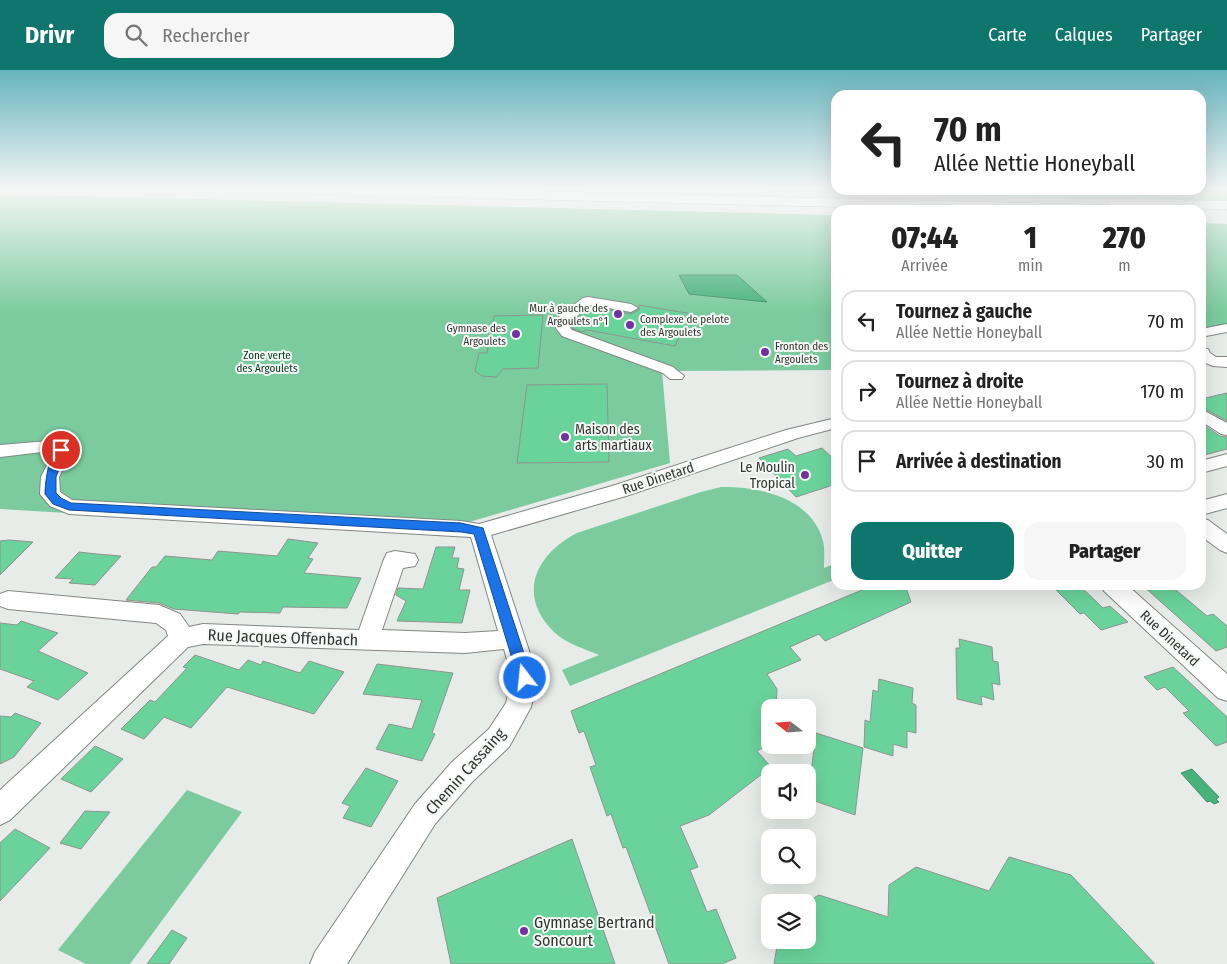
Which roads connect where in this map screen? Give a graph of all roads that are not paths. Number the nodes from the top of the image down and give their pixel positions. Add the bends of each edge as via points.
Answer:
1 (631, 308) dead end
2 (1227, 328) edge
3 (1206, 333) edge
4 (1206, 351) edge
5 (1227, 357) edge
6 (1206, 358) edge
7 (1227, 362) edge
8 (676, 376) dead end
9 (1206, 417) edge
10 (831, 424) edge
11 (1227, 430) edge
12 (0, 451) edge
13 (1227, 460) edge
14 (1206, 465) edge
15 (1227, 502) edge
16 (1206, 507) edge
17 (1206, 529) edge
18 (479, 531) junction
19 (1227, 545) edge
20 (407, 560) dead end
21 (1117, 590) edge
22 (8, 600) dead end
23 (514, 638) junction
24 (181, 639) junction
25 (367, 639) junction
26 (1227, 690) edge
27 (0, 810) edge
28 (327, 964) edge

1 - 8 street via 588,301 565,318 563,328 567,333 668,370
2 - 3 street
4 - 5 street
6 - 7 street
9 - 11 street
10 - 18 street, Rue Dinetard
12 - 18 street via 61,445 59,459 50,477 50,494 69,506
13 - 14 street
15 - 16 street
17 - 19 street
18 - 23 street, Chemin Cassaing
20 - 25 street via 395,559
21 - 26 street, Rue Dinetard
22 - 24 street via 159,614 177,624
23 - 25 street, Rue Jacques Offenbach via 465,643
23 - 28 street, Chemin Cassaing via 525,678 518,707 499,738 462,772 425,814
24 - 25 street, Rue Jacques Offenbach via 203,634
24 - 27 street, Rue Jacques Offenbach

